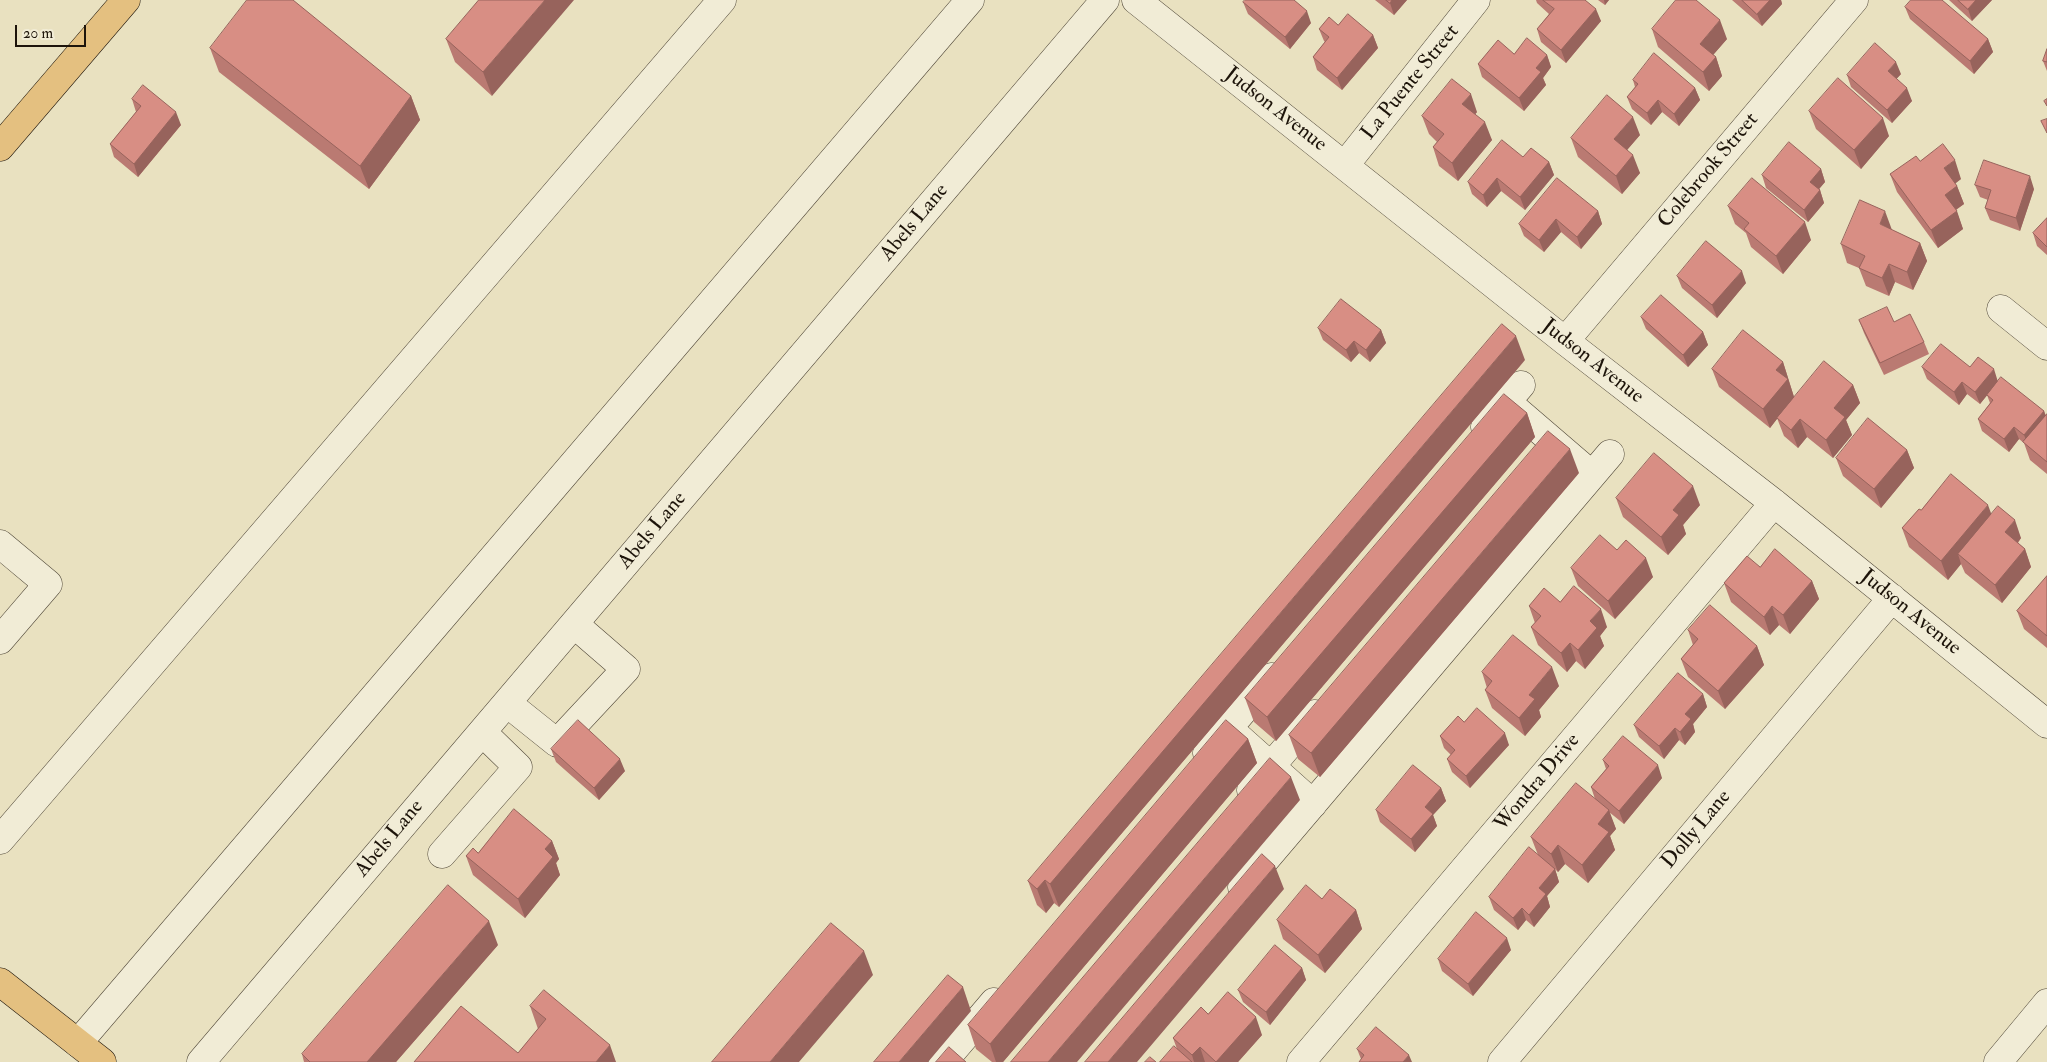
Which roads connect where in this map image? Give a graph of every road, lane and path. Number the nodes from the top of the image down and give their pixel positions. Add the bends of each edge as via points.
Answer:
1 (126, 0) edge
2 (722, 0) edge
3 (970, 0) edge
4 (1105, 0) edge
5 (1136, 0) edge
6 (1476, 0) edge
7 (1854, 0) edge
8 (0, 147) edge
9 (1345, 166) junction
10 (2001, 309) dead end
11 (1565, 341) junction
12 (2047, 346) edge
13 (1549, 438) junction
14 (1468, 447) edge
15 (1610, 454) dead end
16 (1530, 460) edge
17 (1592, 475) junction
18 (1774, 503) junction
19 (0, 544) edge
20 (1892, 598) junction
21 (574, 624) junction
22 (0, 640) edge
23 (1286, 660) edge
24 (1334, 692) edge
25 (507, 703) junction
26 (2047, 724) edge
27 (1228, 728) junction
28 (482, 732) junction
29 (1271, 766) junction
30 (1190, 773) edge
31 (1313, 804) junction
32 (1232, 812) edge
33 (0, 840) edge
34 (442, 854) dead end
35 (1223, 910) edge
36 (0, 982) edge
37 (1011, 982) edge
38 (2047, 1003) edge
39 (78, 1043) junction
40 (948, 1060) edge
41 (102, 1062) edge
42 (201, 1062) edge
43 (1301, 1062) edge
44 (1502, 1062) edge
45 (1998, 1062) edge

1 - 8 main road
2 - 33 street
3 - 39 street
4 - 21 street, Abels Lane
5 - 9 street, Judson Avenue
6 - 9 street, La Puente Street
7 - 11 street, Colebrook Street
9 - 11 street, Judson Avenue
10 - 12 street
11 - 18 street, Judson Avenue
13 - 14 street via 1514,393
13 - 16 street
13 - 17 street
15 - 17 street
17 - 31 street
18 - 20 street, Judson Avenue
18 - 43 street, Wondra Drive
19 - 22 street via 48,584
20 - 26 street, Judson Avenue
20 - 44 street, Dolly Lane
21 - 25 street, Abels Lane
21 - 25 street via 626,669 557,743
23 - 27 street
24 - 29 street
25 - 28 street, Abels Lane
27 - 29 street
27 - 30 street
28 - 34 street via 518,767
28 - 42 street, Abels Lane
29 - 31 street
29 - 32 street
31 - 35 street
36 - 39 main road
37 - 40 street
38 - 45 street
39 - 41 main road

